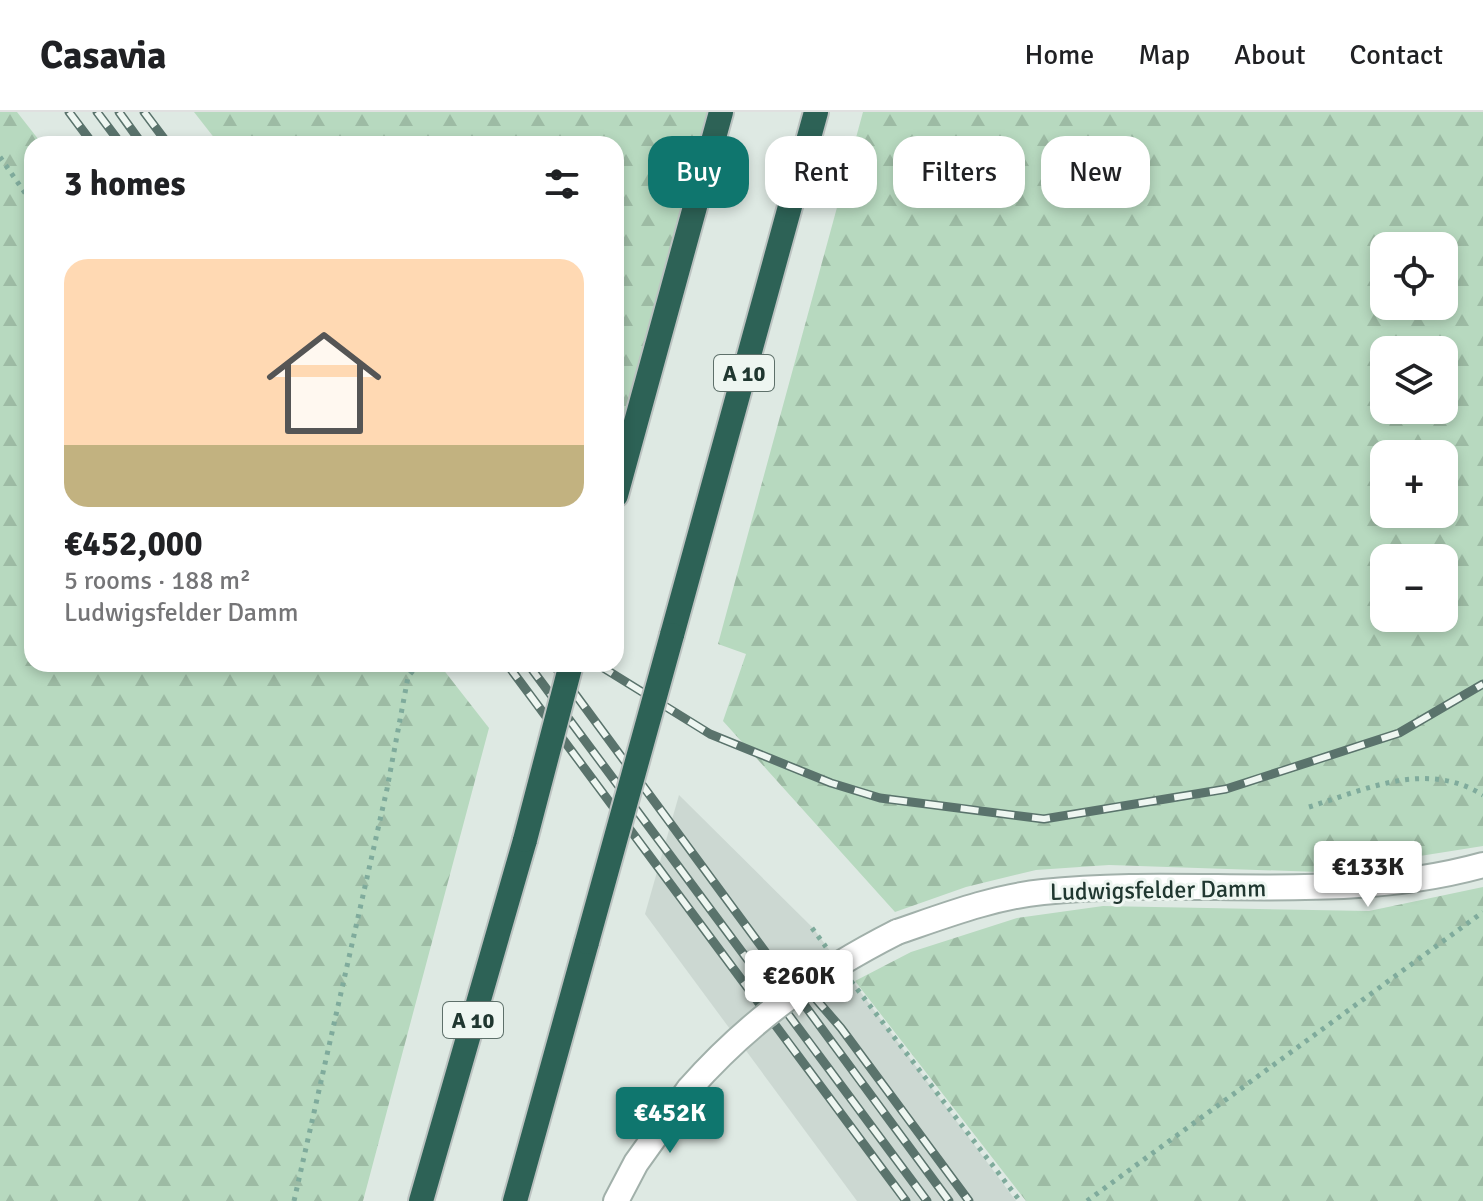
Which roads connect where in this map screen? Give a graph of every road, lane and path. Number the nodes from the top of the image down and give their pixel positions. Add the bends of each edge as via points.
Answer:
1 (721, 112) edge
2 (816, 112) edge
3 (0, 157) edge
4 (24, 192) edge
5 (624, 466) edge
6 (412, 672) edge
7 (569, 672) edge
8 (1483, 795) edge
9 (1309, 807) dead end
10 (1483, 865) edge
11 (1483, 912) edge
12 (812, 928) dead end
13 (830, 952) dead end
14 (848, 976) dead end
15 (294, 1201) edge
16 (421, 1201) edge
17 (515, 1201) edge
18 (616, 1201) edge
19 (1020, 1201) edge
20 (1087, 1201) edge

1 - 5 highway
2 - 17 highway, A 10, bridge
3 - 4 path
6 - 15 path
7 - 16 highway, A 10, bridge
8 - 9 path via 1461,781 1403,778
10 - 18 street, Ludwigsfelder Damm, bridge via 1346,887 1128,886 1040,892 897,932 830,968 731,1044 689,1089
11 - 20 path
12 - 13 path
14 - 19 path

